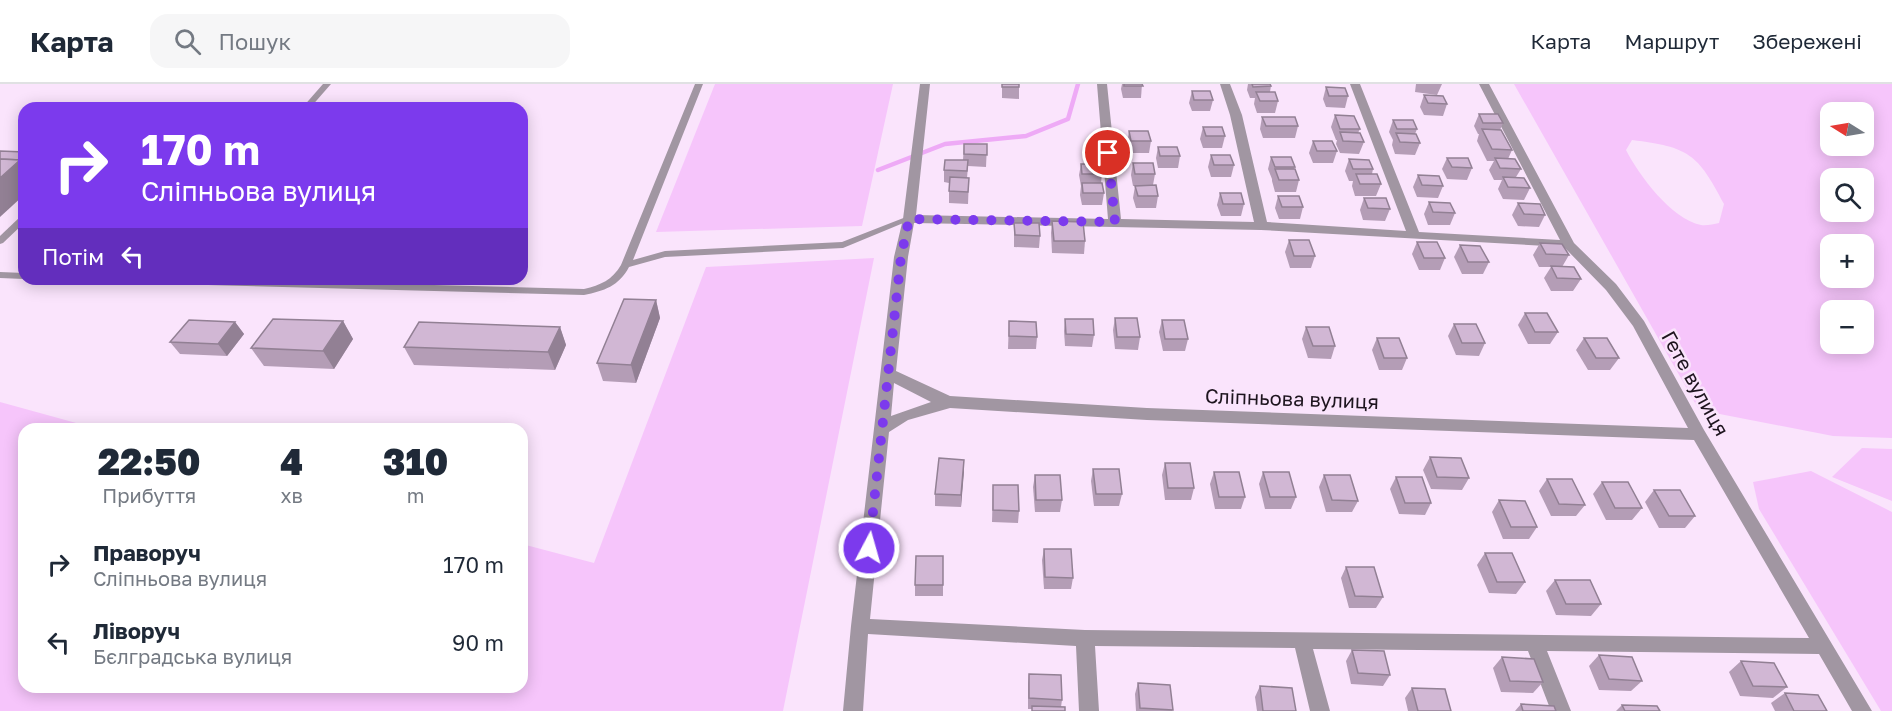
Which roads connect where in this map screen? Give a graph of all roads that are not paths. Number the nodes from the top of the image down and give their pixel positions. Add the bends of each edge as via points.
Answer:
1 (327, 84) edge
2 (699, 84) edge
3 (925, 84) edge
4 (1102, 84) edge
5 (1225, 84) edge
6 (1355, 84) edge
7 (1484, 84) edge
8 (311, 102) edge
9 (909, 219) junction
10 (1115, 222) junction
11 (18, 224) edge
12 (1261, 226) junction
13 (1414, 234) junction
14 (0, 241) edge
15 (1569, 245) junction
16 (626, 265) junction
17 (0, 275) edge
18 (18, 276) edge
19 (314, 285) edge
20 (890, 374) junction
21 (950, 402) junction
22 (883, 428) junction
23 (1699, 434) junction
24 (860, 626) junction
25 (1085, 638) junction
26 (1302, 641) junction
27 (1535, 645) junction
28 (1825, 646) junction
29 (853, 711) edge
30 (1089, 711) edge
31 (1320, 711) edge
32 (1561, 711) edge
33 (1862, 711) edge

1 - 8 lane
2 - 16 lane
3 - 9 street
4 - 10 street
5 - 12 street via 1236,115
6 - 13 street
7 - 15 street, Гете вулиця
9 - 10 street
9 - 16 lane via 843,245 665,254
9 - 20 street via 901,257
10 - 12 street
11 - 14 lane
12 - 13 street
13 - 15 street
15 - 23 street, Гете вулиця via 1611,287 1639,324
16 - 19 lane via 607,288 584,292
17 - 18 lane
20 - 21 street, Сліпньова вулиця
20 - 22 street
21 - 22 street via 903,416
21 - 23 street, Сліпньова вулиця via 1147,414
22 - 24 street
23 - 28 street, Гете вулиця
24 - 25 street
24 - 29 street
25 - 26 street
25 - 30 street
26 - 27 street
26 - 31 street
27 - 28 street
27 - 32 street
28 - 33 street, Гете вулиця

